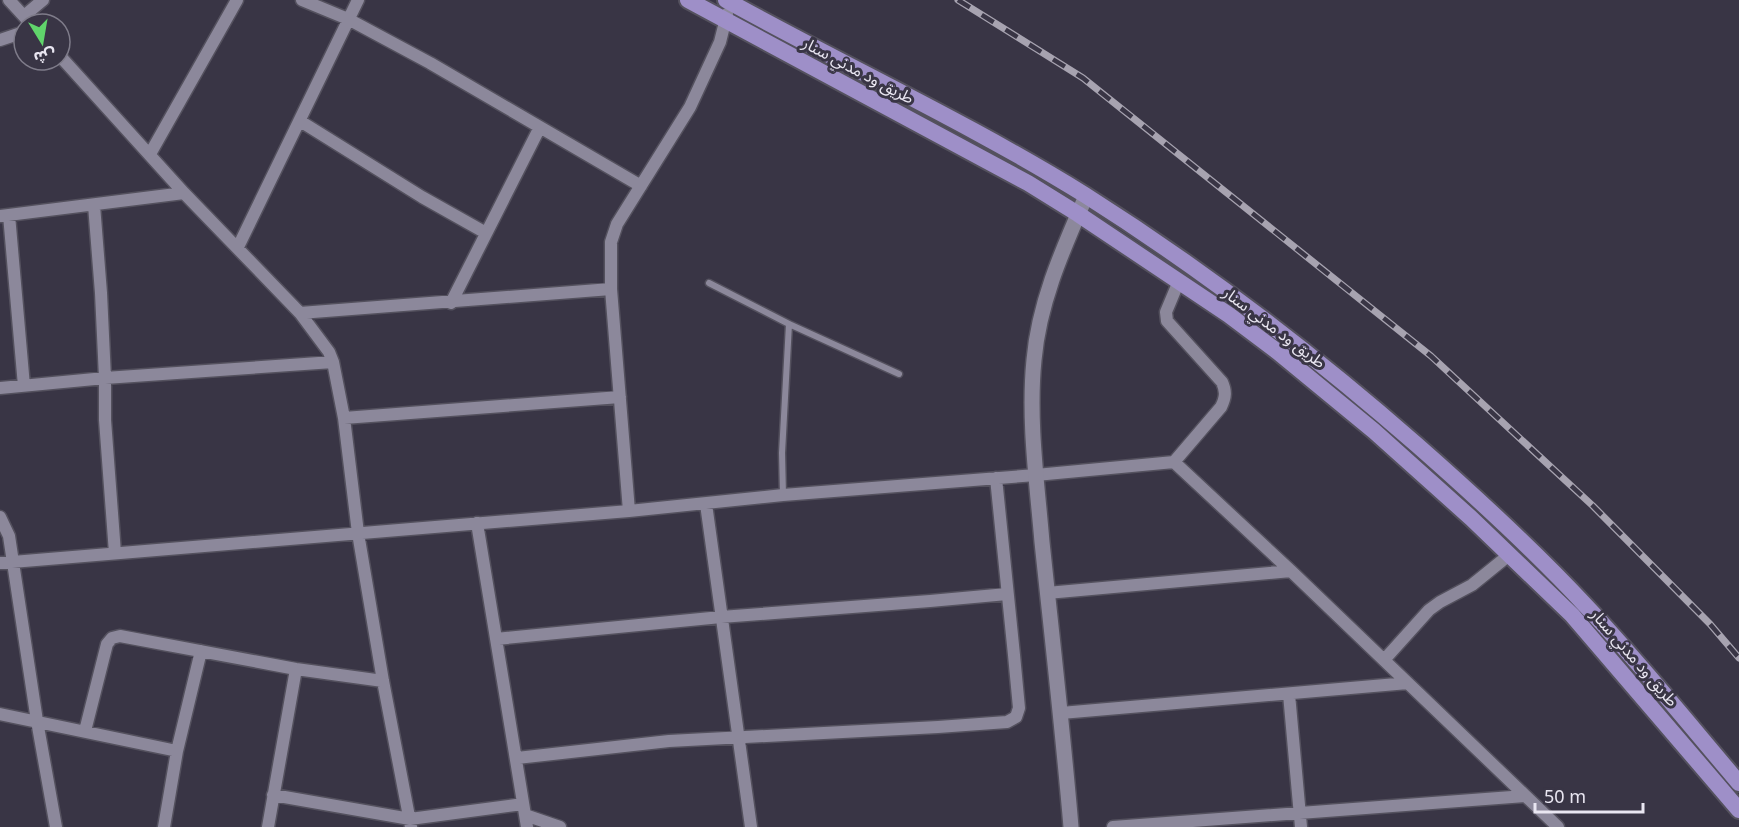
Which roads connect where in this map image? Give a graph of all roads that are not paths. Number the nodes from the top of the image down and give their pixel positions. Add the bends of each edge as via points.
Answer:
1 (9, 0) edge
2 (237, 0) edge
3 (302, 0) edge
4 (358, 0) edge
5 (688, 0) edge
6 (728, 1) edge
7 (20, 12) edge
8 (348, 19) junction
9 (725, 21) junction
10 (72, 69) edge
11 (300, 121) junction
12 (539, 129) junction
13 (150, 154) junction
14 (641, 186) junction
15 (184, 193) junction
16 (1086, 196) junction
17 (94, 206) junction
18 (1078, 214) junction
19 (5, 215) edge
20 (486, 233) junction
21 (237, 247) junction
22 (1179, 280) junction
23 (709, 283) dead end
24 (611, 289) junction
25 (451, 303) junction
26 (300, 313) junction
27 (789, 324) junction
28 (333, 362) junction
29 (899, 374) dead end
30 (105, 378) junction
31 (24, 386) junction
32 (0, 388) edge
33 (620, 398) junction
34 (344, 418) junction
35 (1174, 462) junction
36 (1036, 475) junction
37 (996, 478) junction
38 (783, 495) junction
39 (706, 504) junction
40 (629, 511) junction
41 (0, 518) edge
42 (477, 524) junction
43 (358, 533) junction
44 (115, 553) junction
45 (1509, 555) junction
46 (6, 563) edge
47 (1292, 571) junction
48 (1047, 593) junction
49 (1007, 594) junction
50 (721, 617) junction
51 (496, 639) junction
52 (201, 651) junction
53 (1384, 660) junction
54 (296, 669) junction
55 (383, 681) junction
56 (1408, 683) junction
57 (1289, 693) junction
58 (1061, 713) junction
59 (0, 714) edge
60 (37, 721) junction
61 (85, 731) junction
62 (739, 737) junction
63 (177, 751) junction
64 (517, 758) junction
65 (1739, 783) edge
66 (273, 795) junction
67 (1526, 796) junction
68 (1739, 810) edge
69 (1300, 813) junction
70 (525, 815) edge
71 (411, 823) edge
72 (56, 827) edge
73 (164, 827) edge
74 (268, 827) edge
75 (560, 827) edge
76 (751, 827) edge
77 (1071, 827) edge
78 (1113, 827) edge
79 (1301, 827) edge
80 (1558, 827) edge

1 - 7 street
2 - 13 street
3 - 8 street
4 - 8 street
5 - 9 highway, طريق ود مدني سنار
6 - 9 street
6 - 16 highway, طريق ود مدني سنار via 981,135
8 - 11 street
8 - 12 street
9 - 14 street via 720,42 690,107
9 - 18 highway, طريق ود مدني سنار via 973,152
10 - 13 street
11 - 20 street
11 - 21 street
12 - 14 street
12 - 20 street
13 - 15 street
14 - 24 street via 617,224 611,242
15 - 17 street
15 - 21 street
16 - 18 street
16 - 65 highway, طريق ود مدني سنار via 1289,339 1443,468 1585,604
17 - 19 street
17 - 30 street
18 - 22 highway, طريق ود مدني سنار
18 - 36 street via 1040,319 1034,360
19 - 31 street
20 - 25 street
21 - 26 street
22 - 35 street via 1166,312 1167,321 1222,382 1225,399
22 - 45 highway, طريق ود مدني سنار via 1328,392
23 - 27 lane
24 - 25 street
24 - 33 street
25 - 26 street
26 - 28 street
27 - 29 lane
27 - 38 lane
28 - 30 street
28 - 34 street
30 - 31 street
30 - 44 street
31 - 32 street
33 - 34 street
33 - 40 street
34 - 43 street
35 - 36 street
35 - 47 street
36 - 37 street
36 - 48 street
37 - 38 street
37 - 49 street
38 - 39 street
39 - 40 street
39 - 50 street
40 - 42 street
41 - 46 street via 9,536
42 - 43 street
42 - 51 street
43 - 44 street
43 - 55 street
44 - 46 street
45 - 53 street via 1472,585 1429,610
45 - 68 highway, طريق ود مدني سنار via 1572,615
46 - 60 street
47 - 48 street
47 - 53 street
48 - 58 street
49 - 50 street
49 - 62 street via 1018,708 1016,717 1008,722
50 - 51 street
50 - 62 street
51 - 64 street
52 - 54 street
52 - 61 street via 120,636 112,638 107,644
52 - 63 street
53 - 56 street
54 - 55 street
54 - 66 street
55 - 71 street
56 - 57 street
56 - 67 street
57 - 58 street
57 - 69 street
58 - 77 street
59 - 60 street
60 - 61 street
60 - 72 street
61 - 63 street
62 - 64 street
62 - 76 street
63 - 73 street
64 - 70 street
66 - 71 street
66 - 74 street
67 - 69 street
67 - 80 street
69 - 78 street
69 - 79 street
70 - 71 street
70 - 75 street

